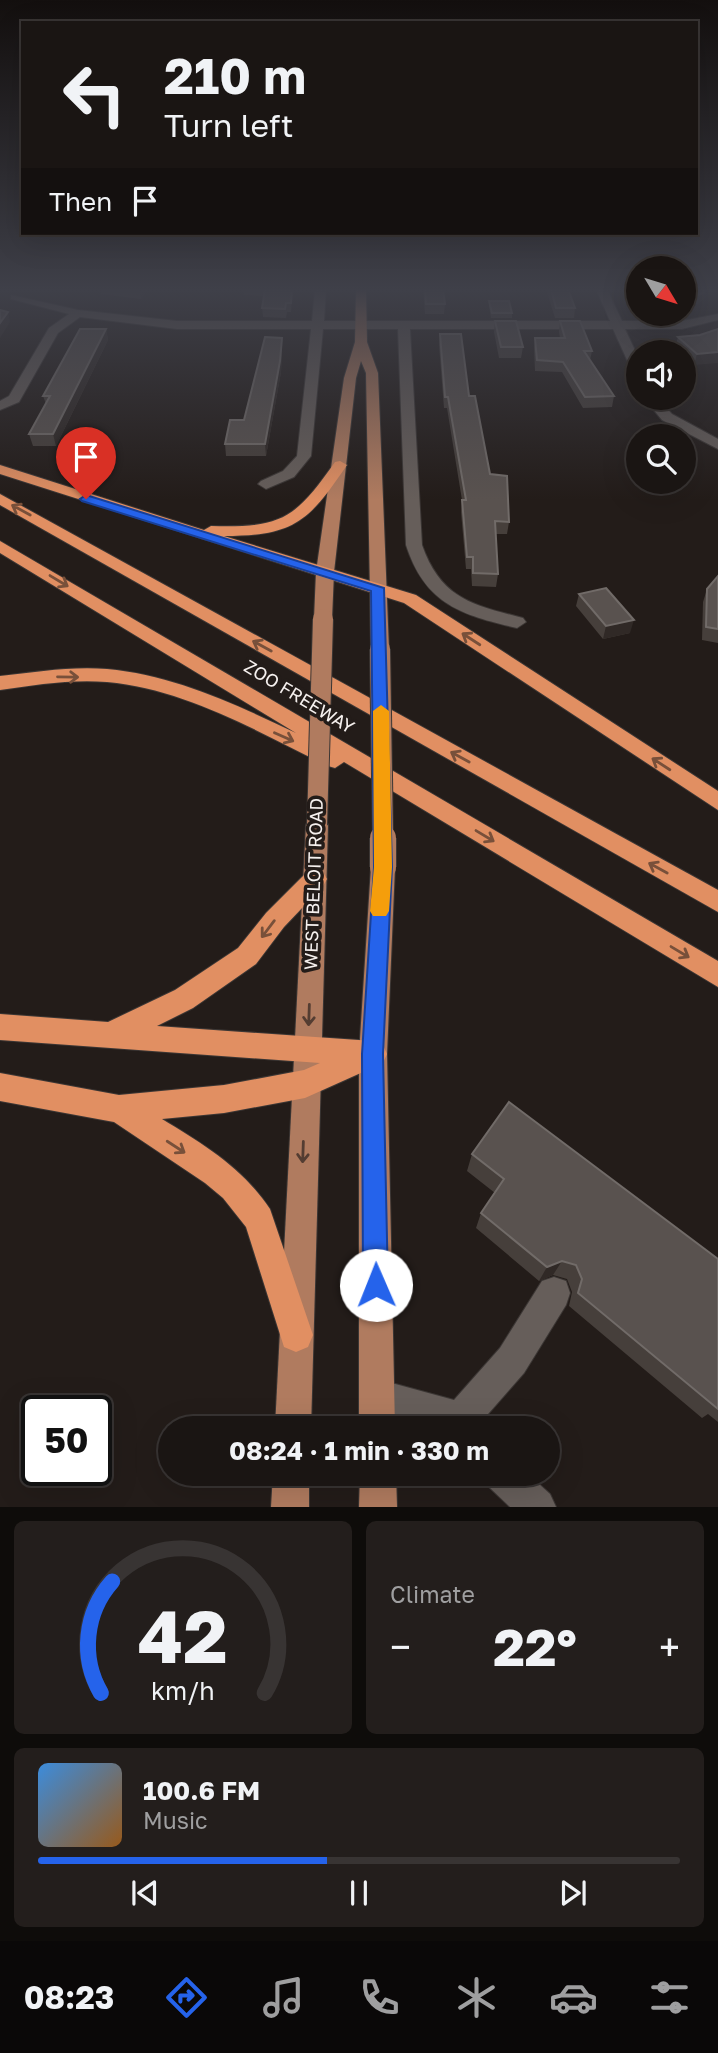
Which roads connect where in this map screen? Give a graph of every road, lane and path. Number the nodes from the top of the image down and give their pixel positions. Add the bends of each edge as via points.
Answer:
1 (37, 359) edge
2 (313, 359) edge
3 (355, 359) edge
4 (368, 359) edge
5 (405, 359) edge
6 (0, 406) edge
7 (661, 410) edge
8 (718, 445) edge
9 (340, 465) junction
10 (0, 469) edge
11 (266, 484) dead end
12 (0, 499) edge
13 (186, 531) junction
14 (0, 546) edge
15 (326, 572) junction
16 (377, 588) junction
17 (517, 622) dead end
18 (0, 683) edge
19 (426, 801) junction
20 (718, 802) edge
21 (315, 879) junction
22 (718, 902) edge
23 (718, 975) edge
24 (0, 1027) edge
25 (105, 1037) junction
26 (307, 1048) junction
27 (373, 1054) junction
28 (305, 1084) junction
29 (0, 1087) edge
30 (119, 1110) junction
31 (554, 1293) dead end
32 (296, 1335) junction
33 (377, 1412) edge
34 (293, 1416) edge
35 (408, 1416) edge
36 (468, 1416) edge
37 (291, 1486) edge
38 (378, 1486) edge
39 (515, 1486) edge
40 (290, 1507) edge
41 (378, 1507) edge
42 (537, 1507) edge

1 - 6 street via 14,399
2 - 11 street via 301,464
3 - 9 main road, WEST BELOIT ROAD
4 - 16 main road, WEST BELOIT ROAD
5 - 17 street via 414,545 419,562 438,589 458,604
7 - 8 street via 686,430
9 - 13 highway via 307,510 291,519 253,530
9 - 15 main road, WEST BELOIT ROAD
10 - 13 highway
22 -> 12 highway, ZOO FREEWAY
13 - 15 highway
14 -> 19 highway, ZOO FREEWAY
15 - 16 highway
15 - 21 main road, WEST BELOIT ROAD, bridge
20 -> 16 highway via 410,599
16 - 27 main road, WEST BELOIT ROAD, bridge via 383,867
18 -> 19 highway via 49,676 121,677 184,691
19 -> 23 highway, ZOO FREEWAY
21 -> 25 highway via 247,956 184,999
21 -> 26 main road, WEST BELOIT ROAD
24 - 25 highway
25 - 26 highway
26 - 27 highway
26 - 28 main road, WEST BELOIT ROAD
27 - 28 highway
27 - 33 main road, WEST BELOIT ROAD
28 - 30 highway via 224,1099
28 -> 32 main road, WEST BELOIT ROAD
29 - 30 highway
30 -> 32 highway via 251,1202
31 - 36 street via 527,1341
32 - 34 main road, WEST BELOIT ROAD
33 - 35 street
37 - 40 main road
38 - 41 main road
39 - 42 street

